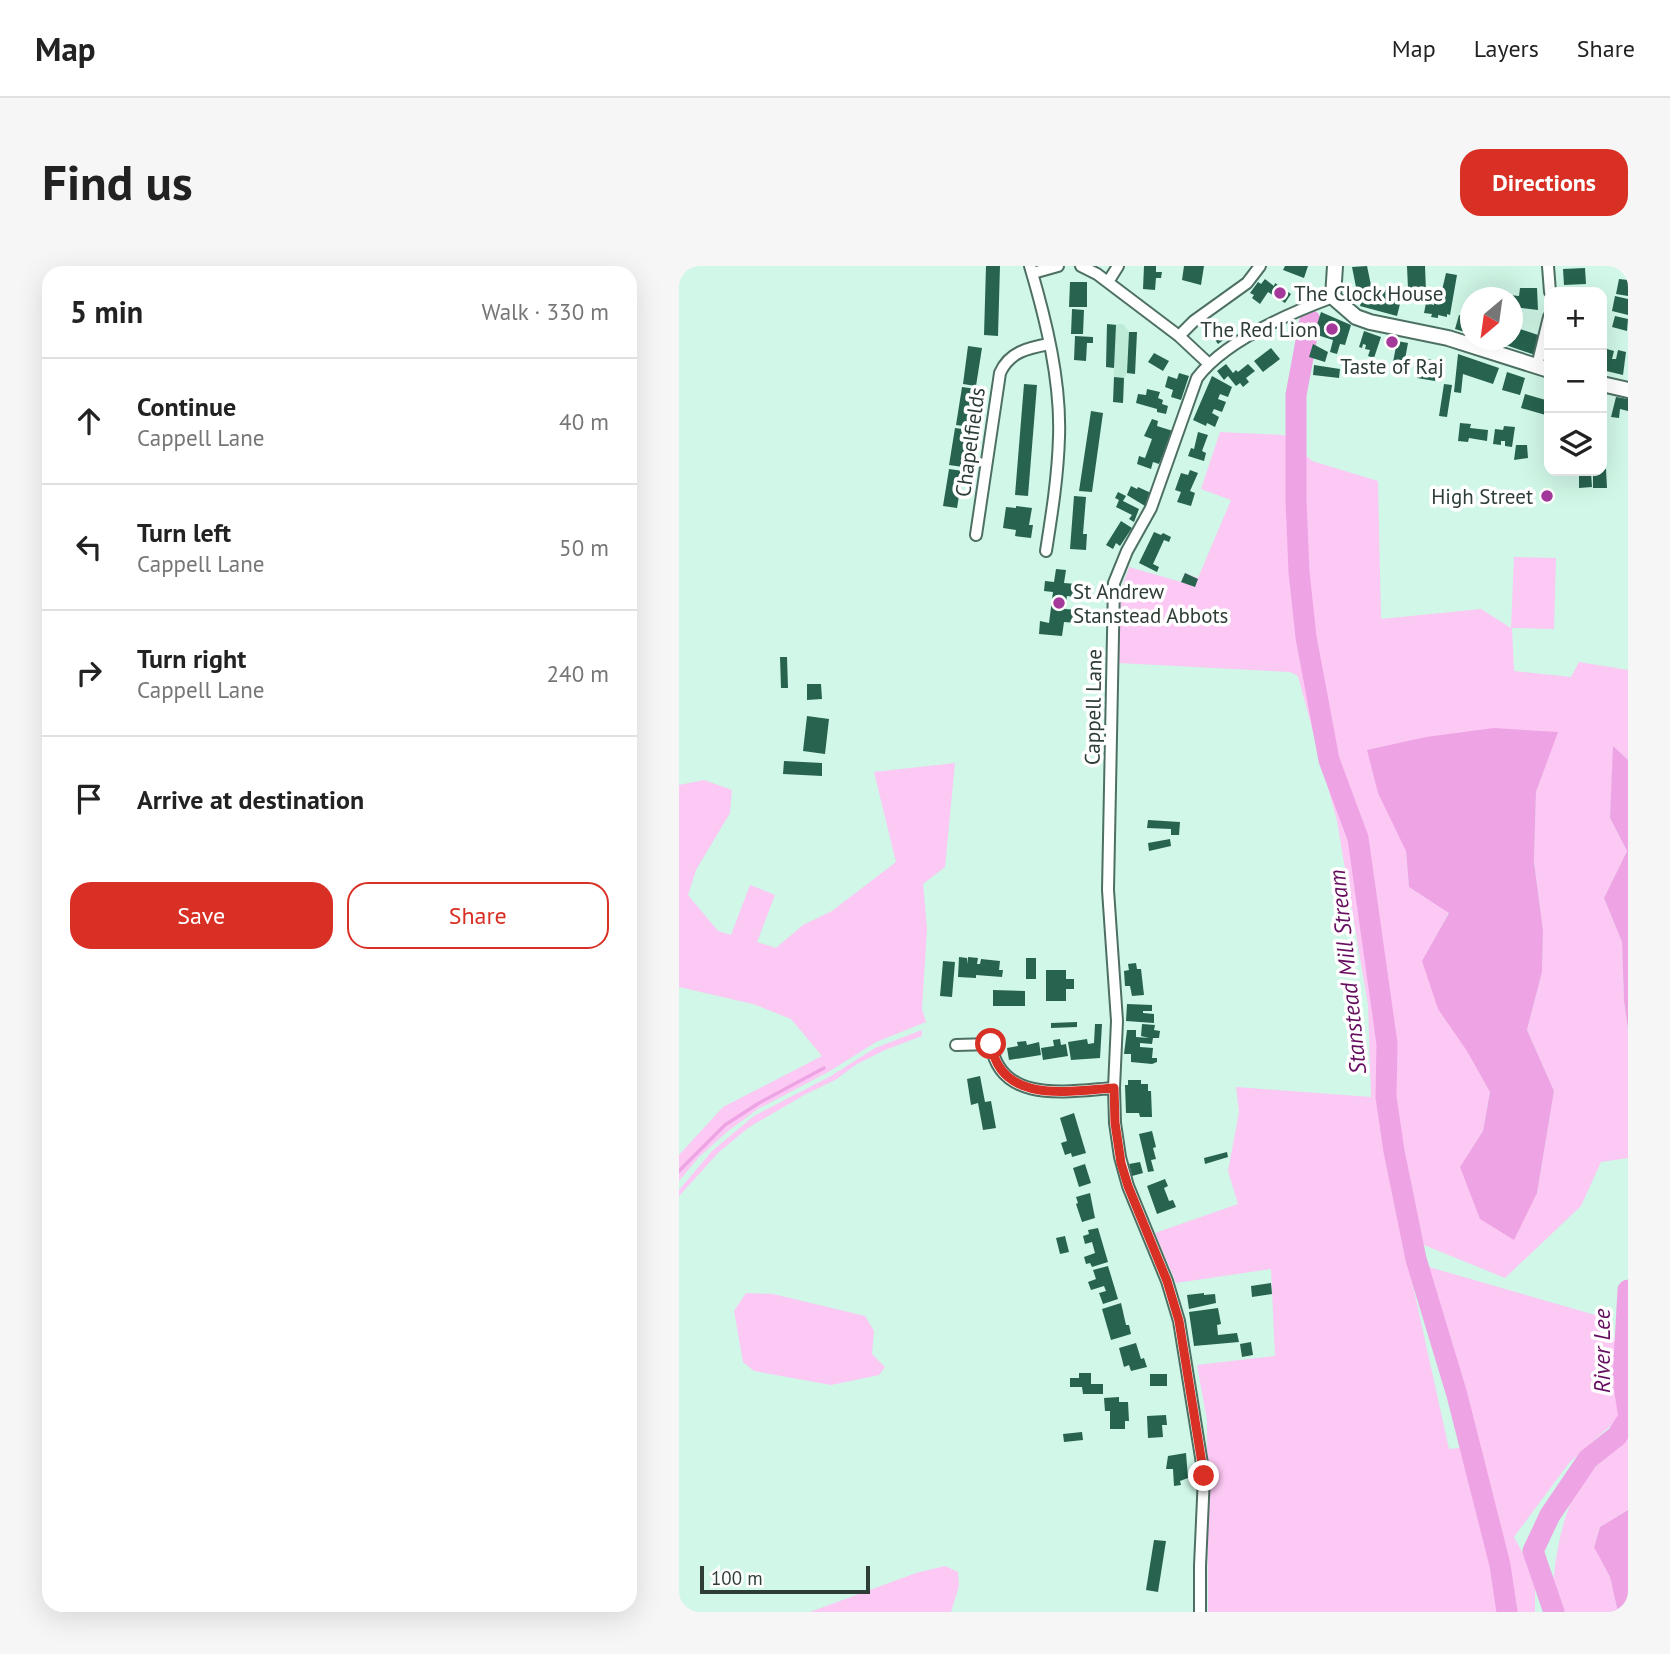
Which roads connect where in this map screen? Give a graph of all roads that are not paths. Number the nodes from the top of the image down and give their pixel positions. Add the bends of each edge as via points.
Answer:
1 (1058, 266) edge
2 (1081, 266) edge
3 (1118, 266) edge
4 (1259, 266) edge
5 (1335, 266) edge
6 (1548, 266) edge
7 (1031, 270) edge
8 (1108, 282) junction
9 (1550, 287) edge
10 (1333, 297) junction
11 (1179, 336) junction
12 (1049, 344) junction
13 (1545, 350) edge
14 (1209, 364) junction
15 (1543, 368) edge
16 (1607, 385) edge
17 (1628, 390) edge
18 (976, 535) dead end
19 (1046, 551) dead end
20 (956, 1045) dead end
21 (1114, 1088) junction
22 (1200, 1612) edge

1 - 7 street
2 - 8 street
3 - 8 street
4 - 11 street via 1247,282
5 - 10 main road
6 - 9 street
7 - 12 street
8 - 11 street
10 - 14 street, Cappell Lane via 1275,321
10 - 15 main road via 1363,320 1448,338
11 - 14 street
12 - 18 street, Chapelfields via 1013,355 1000,373
12 - 19 street via 1059,435
13 - 15 street
14 - 21 street, Cappell Lane via 1197,378 1151,508 1114,583 1108,890 1117,1021
16 - 17 main road
20 - 21 street via 991,1044 1000,1069 1032,1090
21 - 22 street, Cappell Lane via 1120,1157 1176,1308 1202,1452

